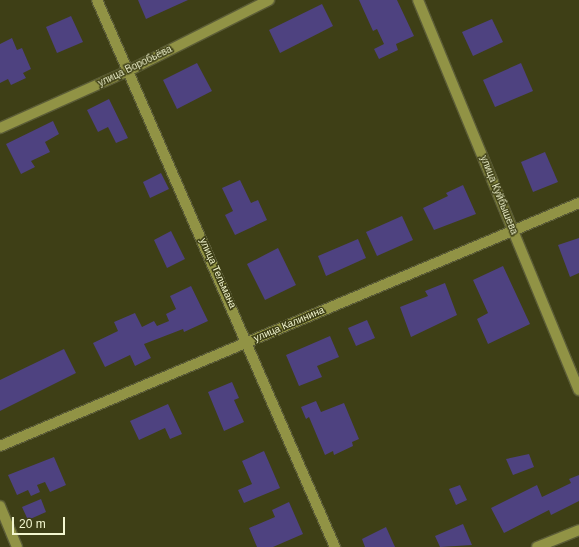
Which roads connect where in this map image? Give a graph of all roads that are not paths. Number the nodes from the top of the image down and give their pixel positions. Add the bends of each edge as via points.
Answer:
1 (97, 0) edge
2 (269, 0) edge
3 (418, 0) edge
4 (128, 71) junction
5 (0, 128) edge
6 (579, 203) edge
7 (514, 230) junction
8 (248, 341) junction
9 (579, 390) edge
10 (0, 446) edge
11 (0, 506) edge
12 (579, 530) edge
13 (17, 547) edge
14 (335, 547) edge
15 (537, 547) edge

1 - 4 street, улица Тельмана
2 - 4 street, улица Воробьёва
3 - 7 street, улица Куйбышева
4 - 5 street, улица Воробьёва
4 - 8 street, улица Тельмана
6 - 7 street, улица Калинина
7 - 8 street, улица Калинина
7 - 9 street, улица Куйбышева
8 - 10 street, улица Калинина
8 - 14 street, улица Тельмана
11 - 13 street
12 - 15 street

